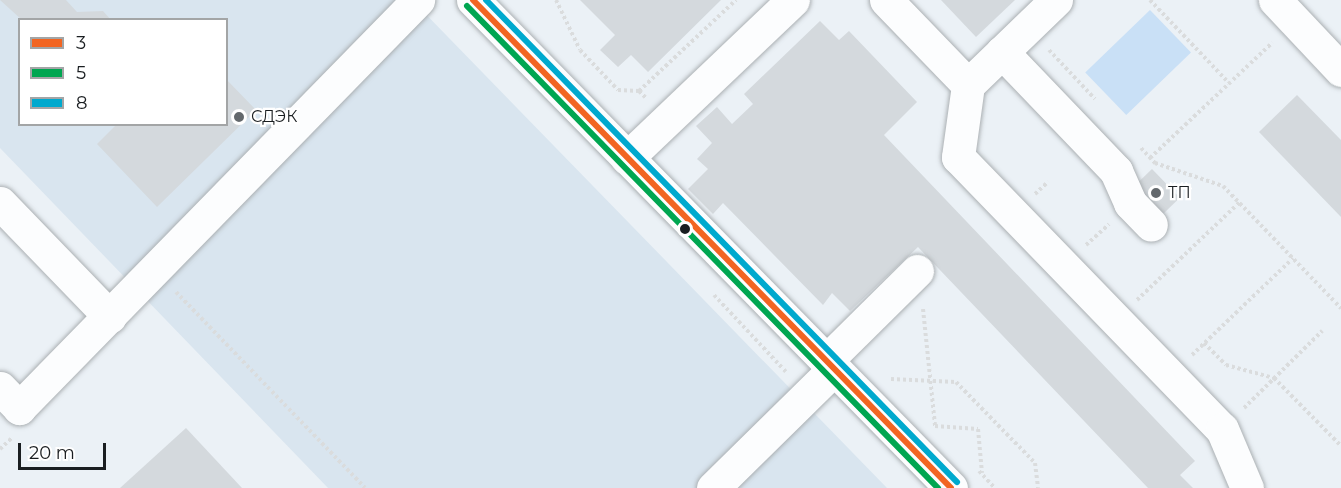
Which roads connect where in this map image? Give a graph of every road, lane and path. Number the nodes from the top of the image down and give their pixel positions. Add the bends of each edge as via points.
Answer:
1 (418, 0) edge
2 (473, 0) edge
3 (556, 0) edge
4 (736, 0) edge
5 (886, 0) edge
6 (1056, 0) edge
7 (1150, 0) edge
8 (774, 6) edge
9 (1285, 11) edge
10 (1027, 28) junction
11 (1002, 52) junction
12 (1341, 70) edge
13 (1229, 83) junction
14 (968, 85) junction
15 (1101, 106) dead end
16 (1134, 141) dead end
17 (627, 158) junction
18 (1150, 158) junction
19 (0, 203) edge
20 (1239, 203) junction
21 (1140, 214) joint
22 (1080, 251) dead end
23 (1293, 258) junction
24 (917, 271) joint
25 (174, 290) dead end
26 (1132, 305) dead end
27 (1341, 308) edge
28 (110, 317) junction
29 (1322, 331) dead end
30 (1204, 343) junction
31 (1186, 360) dead end
32 (830, 365) junction
33 (1274, 378) junction
34 (891, 379) dead end
35 (933, 380) junction
36 (0, 388) edge
37 (1236, 415) dead end
38 (16, 433) dead end
39 (1341, 446) edge
40 (0, 449) edge
41 (982, 474) dead end
42 (365, 488) edge
43 (713, 488) edge
44 (951, 488) edge
45 (1038, 488) edge
46 (1247, 488) edge

1 - 28 main road
2 - 17 main road
3 - 4 path via 580,50 618,90 639,90
5 - 14 main road
6 - 10 main road
7 - 13 path
8 - 17 main road
9 - 12 main road
9 - 13 path
10 - 11 main road
10 - 15 path
11 - 14 main road
11 - 21 main road via 1116,171
13 - 18 path
14 - 46 main road via 958,158 1222,429
16 - 18 path
17 - 32 main road
18 - 20 path via 1223,186
19 - 28 main road
20 - 23 path
20 - 26 path
21 - 22 path
23 - 27 path
23 - 30 path
24 - 32 main road
24 - 35 path
25 - 42 path
28 - 36 main road via 18,408
29 - 33 path
30 - 31 path
30 - 33 path via 1226,365
32 - 43 main road
32 - 44 main road
33 - 37 path
33 - 39 path
34 - 35 path
35 - 41 path via 935,426 978,429
35 - 45 path via 956,382 1035,463
38 - 40 path

